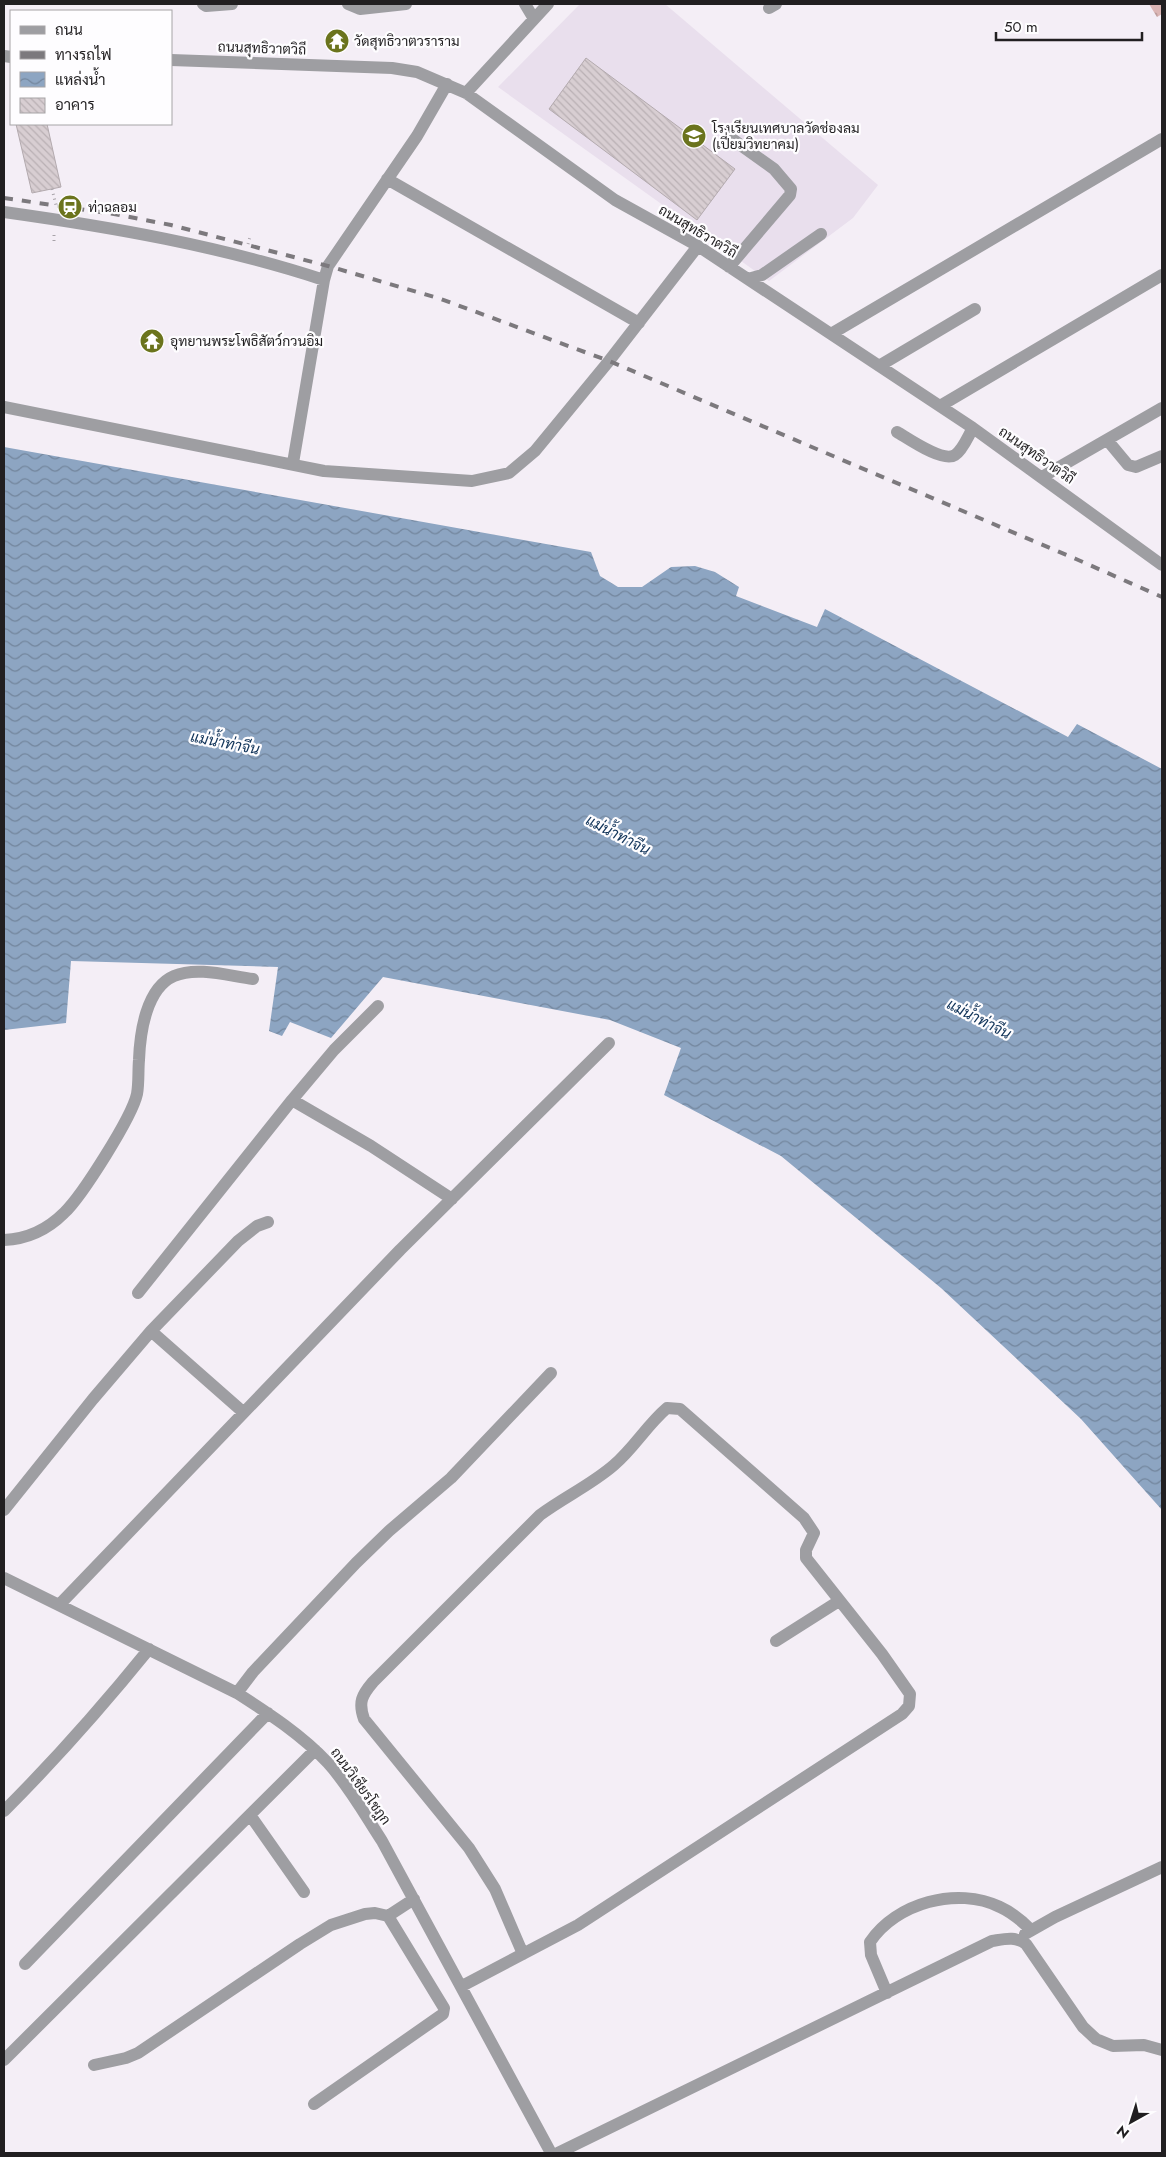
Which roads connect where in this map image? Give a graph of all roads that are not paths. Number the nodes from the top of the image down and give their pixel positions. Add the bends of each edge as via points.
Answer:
1 (203, 4) edge
2 (232, 4) edge
3 (348, 4) edge
4 (406, 4) edge
5 (525, 4) edge
6 (548, 4) edge
7 (534, 19) junction
8 (172, 60) edge
9 (447, 84) junction
10 (466, 92) junction
11 (728, 136) dead end
12 (1162, 139) edge
13 (387, 179) junction
14 (4, 212) edge
15 (821, 234) dead end
16 (698, 246) junction
17 (730, 267) junction
18 (1162, 275) edge
19 (748, 279) junction
20 (324, 280) junction
21 (975, 309) dead end
22 (639, 323) junction
23 (832, 334) junction
24 (879, 366) junction
25 (940, 406) junction
26 (4, 407) edge
27 (1162, 408) edge
28 (973, 428) junction
29 (897, 432) dead end
30 (1108, 441) junction
31 (1162, 456) edge
32 (293, 463) junction
33 (1042, 477) junction
34 (1162, 564) edge
35 (253, 979) dead end
36 (378, 1006) dead end
37 (610, 1043) dead end
38 (292, 1100) junction
39 (452, 1199) junction
40 (268, 1222) dead end
41 (4, 1240) edge
42 (138, 1293) dead end
43 (151, 1331) junction
44 (551, 1373) dead end
45 (243, 1412) junction
46 (4, 1510) edge
47 (4, 1578) edge
48 (839, 1601) junction
49 (60, 1604) junction
50 (776, 1641) dead end
51 (149, 1649) junction
52 (236, 1693) junction
53 (268, 1713) junction
54 (315, 1750) junction
55 (4, 1811) edge
56 (250, 1815) junction
57 (1162, 1867) edge
58 (304, 1892) dead end
59 (414, 1899) junction
60 (388, 1916) junction
61 (1031, 1930) junction
62 (1019, 1939) junction
63 (523, 1954) junction
64 (25, 1964) dead end
65 (462, 1986) junction
66 (887, 1993) junction
67 (1162, 2050) edge
68 (4, 2060) edge
69 (94, 2065) dead end
70 (314, 2104) dead end
71 (551, 2153) edge
72 (558, 2153) edge

1 - 2 street
3 - 4 street via 360,9
5 - 7 street
6 - 7 street
7 - 10 street
8 - 9 street, ถนนสุทธิวาตวิถี via 392,68 417,72
9 - 10 street, ถนนสุทธิวาตวิถี
9 - 13 street
10 - 16 street, ถนนสุทธิวาตวิถี via 615,200
11 - 17 street via 774,169 791,189 790,195
12 - 23 street
13 - 20 street via 328,266
13 - 22 street
14 - 20 street via 266,261
15 - 19 street via 762,275
16 - 17 street, ถนนสุทธิวาตวิถี
16 - 22 street
17 - 19 street, ถนนสุทธิวาตวิถี
18 - 25 street
19 - 23 street, ถนนสุทธิวาตวิถี
20 - 32 street
21 - 24 street
22 - 32 street via 535,451 509,473 472,482 324,471
23 - 24 street, ถนนสุทธิวาตวิถี
24 - 25 street, ถนนสุทธิวาตวิถี
25 - 28 street, ถนนสุทธิวาตวิถี
26 - 32 street
27 - 30 street
28 - 29 street via 957,454 950,457 941,456
28 - 33 street, ถนนสุทธิวาตวิถี
30 - 31 street via 1132,467
30 - 33 street
33 - 34 street, ถนนสุทธิวาตวิถี
35 - 41 street via 189,972 173,976 160,986 150,1000 146,1014 137,1094 129,1116 65,1213 31,1236
36 - 38 street via 334,1050
37 - 39 street
38 - 39 street
38 - 42 street
39 - 45 street
40 - 43 street via 257,1226 238,1241
43 - 45 street
43 - 46 street
44 - 52 street via 451,1478 356,1563
45 - 49 street
47 - 49 street, ถนนวิเชียรโชฎก
48 - 50 street
48 - 63 street via 910,1694 909,1706 902,1714 578,1925
48 - 63 street via 806,1558 814,1533 804,1518 680,1409 667,1408 616,1464 540,1515 373,1682 360,1700 364,1719 469,1848 494,1890
49 - 51 street, ถนนวิเชียรโชฎก
51 - 52 street, ถนนวิเชียรโชฎก
51 - 55 street via 95,1716
52 - 53 street, ถนนวิเชียรโชฎก
53 - 54 street, ถนนวิเชียรโชฎก
53 - 64 street
54 - 56 street
54 - 59 street, ถนนวิเชียรโชฎก via 355,1798
56 - 58 street
56 - 68 street
57 - 61 street
59 - 60 street
59 - 65 street, ถนนวิเชียรโชฎก
60 - 69 street via 365,1914 331,1925 138,2053
60 - 70 street via 444,2008 443,2014
61 - 62 street
61 - 66 street via 1000,1907 980,1900 959,1898 913,1906 885,1924 870,1942 871,1955
62 - 66 street via 992,1941
62 - 67 street via 1037,1957 1084,2027 1096,2039 1113,2046 1144,2045
63 - 65 street
65 - 71 street, ถนนวิเชียรโชฎก
66 - 72 street

